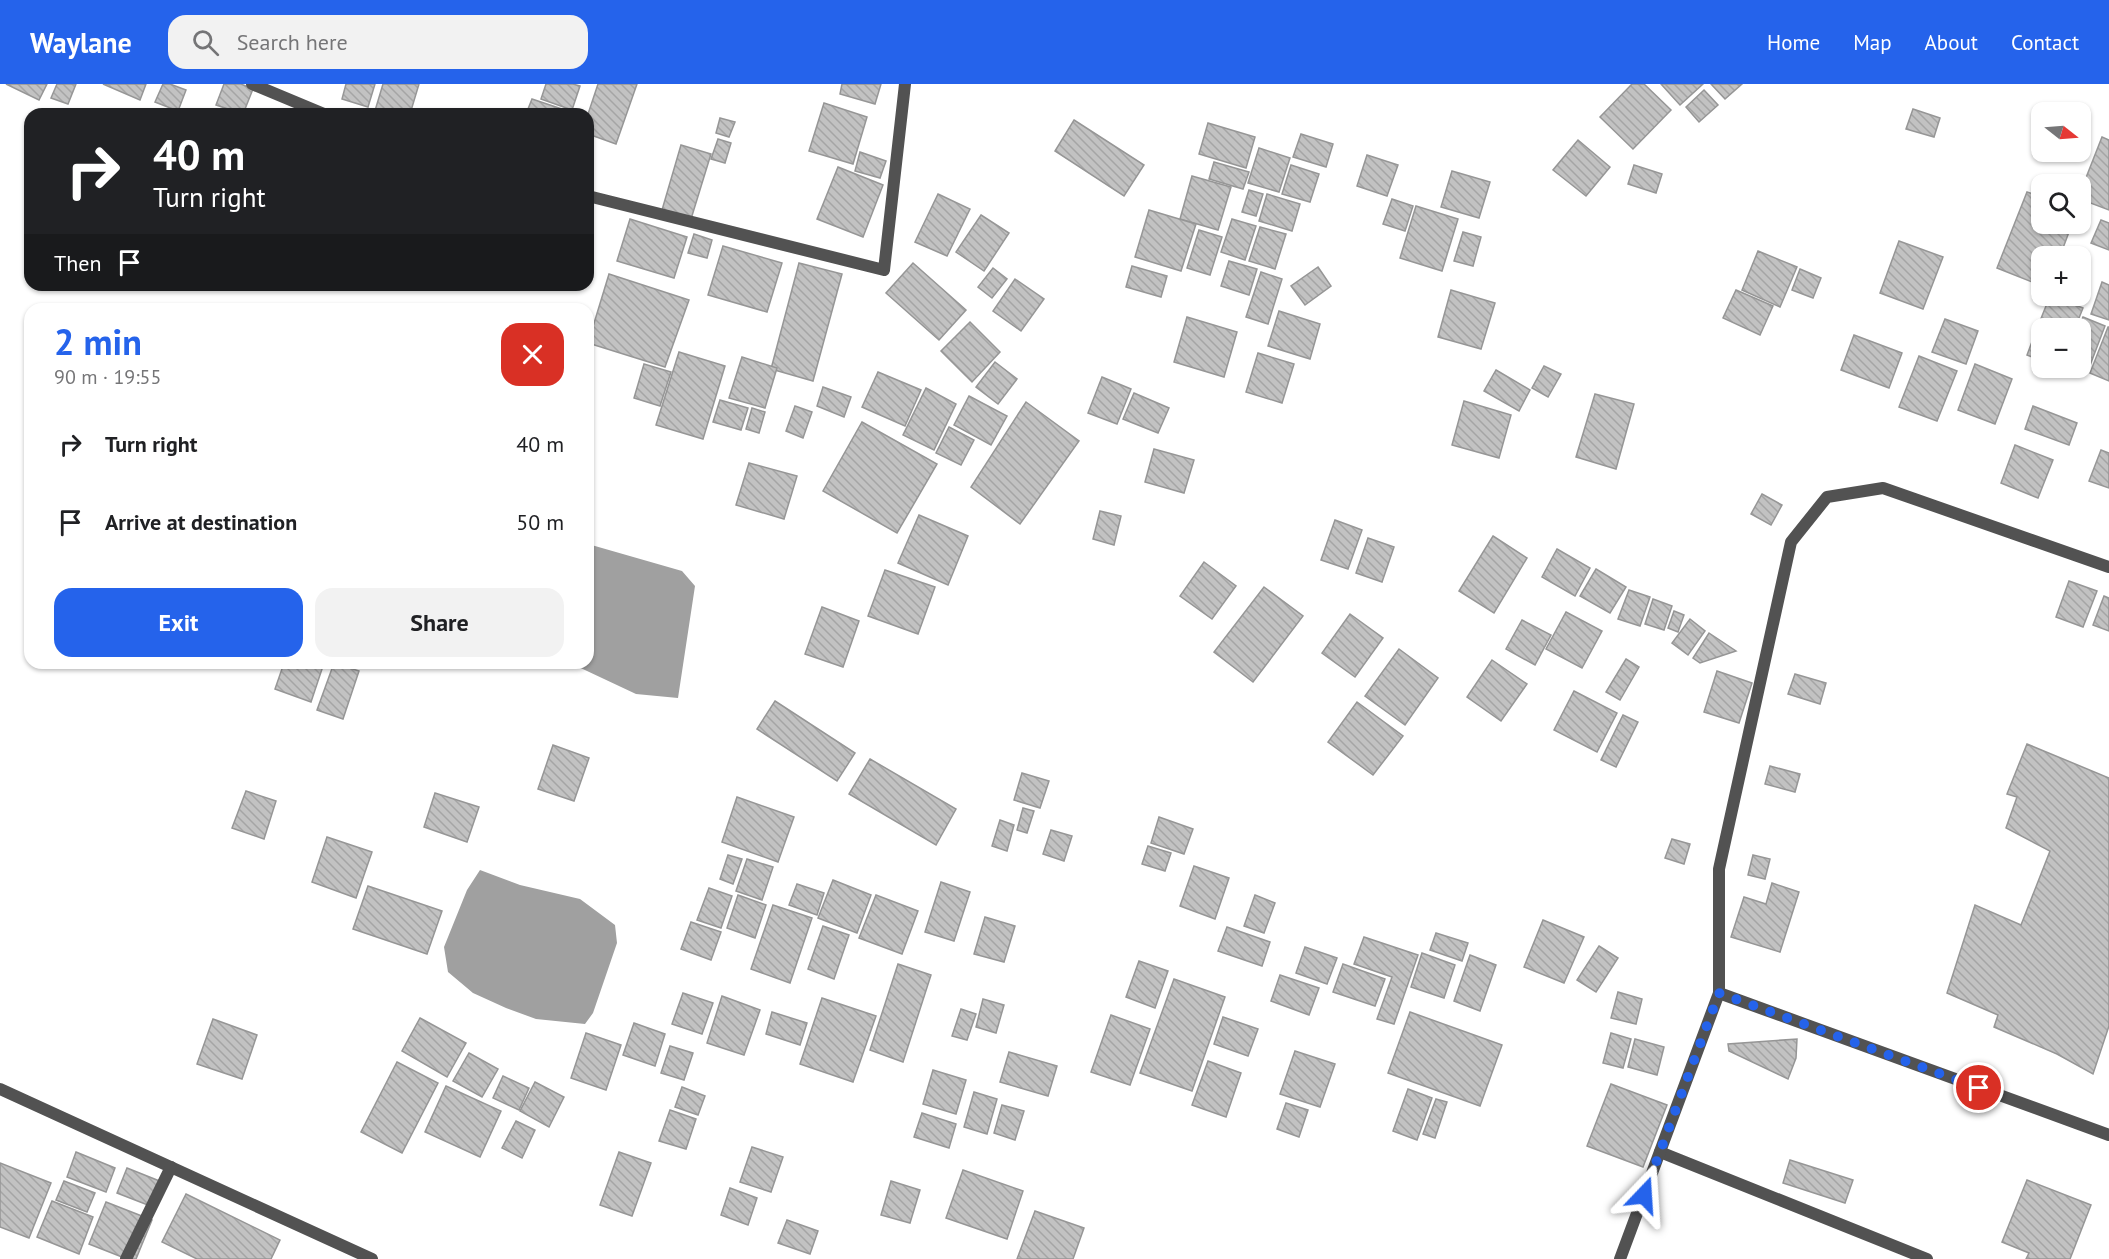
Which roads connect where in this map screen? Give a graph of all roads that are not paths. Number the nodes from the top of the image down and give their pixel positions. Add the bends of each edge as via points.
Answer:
1 (252, 84) edge
2 (905, 84) edge
3 (310, 108) edge
4 (594, 198) edge
5 (2109, 567) edge
6 (1719, 993) junction
7 (0, 1089) edge
8 (2109, 1135) edge
9 (1660, 1152) junction
10 (171, 1167) junction
11 (126, 1259) edge
12 (372, 1259) edge
13 (1620, 1259) edge
14 (1928, 1259) edge

1 - 3 street
2 - 4 street via 884,270
5 - 6 street via 1883,488 1827,497 1791,542 1719,869
6 - 8 street
6 - 9 street
7 - 10 street
9 - 13 street
9 - 14 street
10 - 11 street
10 - 12 street

